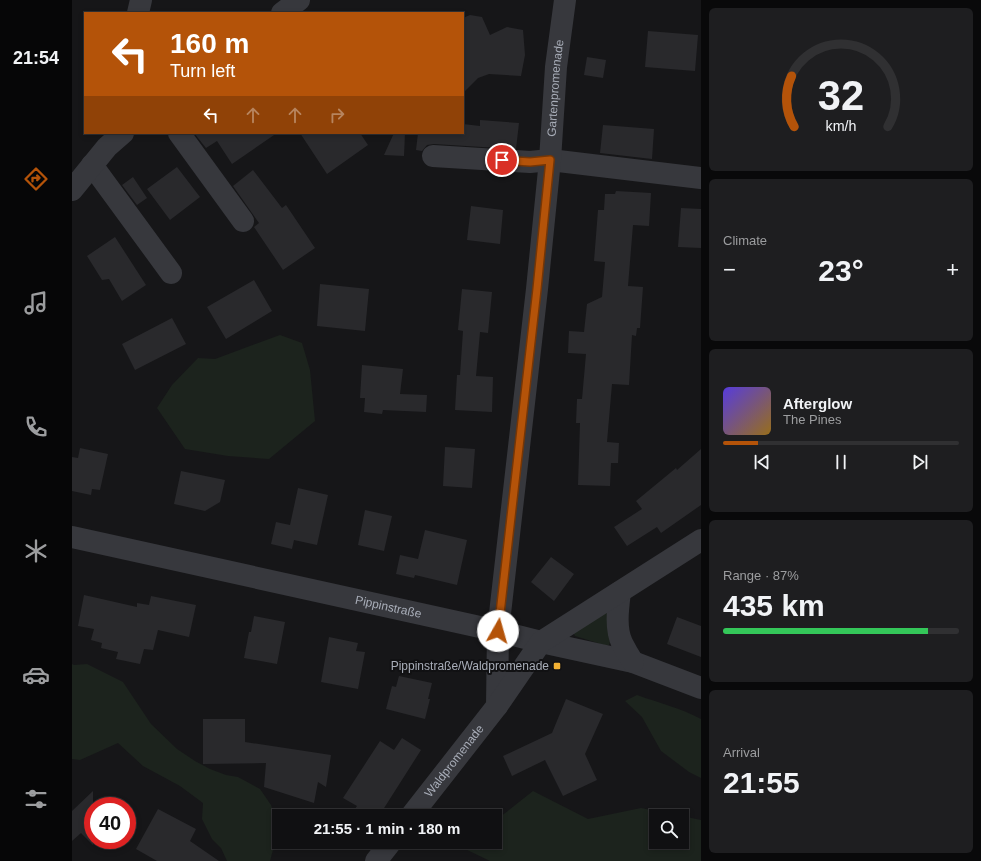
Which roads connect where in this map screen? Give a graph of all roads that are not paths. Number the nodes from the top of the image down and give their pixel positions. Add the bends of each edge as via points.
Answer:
1 (141, 0) edge
2 (299, 0) edge
3 (565, 0) edge
4 (138, 12) edge
5 (283, 12) edge
6 (123, 134) edge
7 (180, 134) edge
8 (433, 156) dead end
9 (550, 160) junction
10 (92, 165) junction
11 (701, 178) edge
12 (72, 190) edge
13 (243, 221) dead end
14 (171, 274) dead end
15 (72, 537) edge
16 (701, 540) edge
17 (620, 592) junction
18 (498, 631) junction
19 (541, 642) junction
20 (633, 662) junction
21 (701, 688) edge
22 (497, 706) junction
23 (416, 809) edge
24 (385, 849) edge
25 (376, 861) edge

1 - 4 street
2 - 5 street
3 - 9 street, Gartenpromenade via 556,67
6 - 10 street via 107,147
7 - 13 street
8 - 9 street via 530,162
9 - 11 street
9 - 18 street, Gartenpromenade
10 - 12 street
10 - 14 street
15 - 18 street, Pippinstraße
16 - 17 street, Waldpromenade
17 - 19 street, Waldpromenade
17 - 20 street via 618,629 621,642
18 - 19 street, Pippinstraße
18 - 22 street
19 - 20 street, Pippinstraße
19 - 22 street, Waldpromenade
20 - 21 street, Pippinstraße
22 - 23 street, Waldpromenade
24 - 25 street

